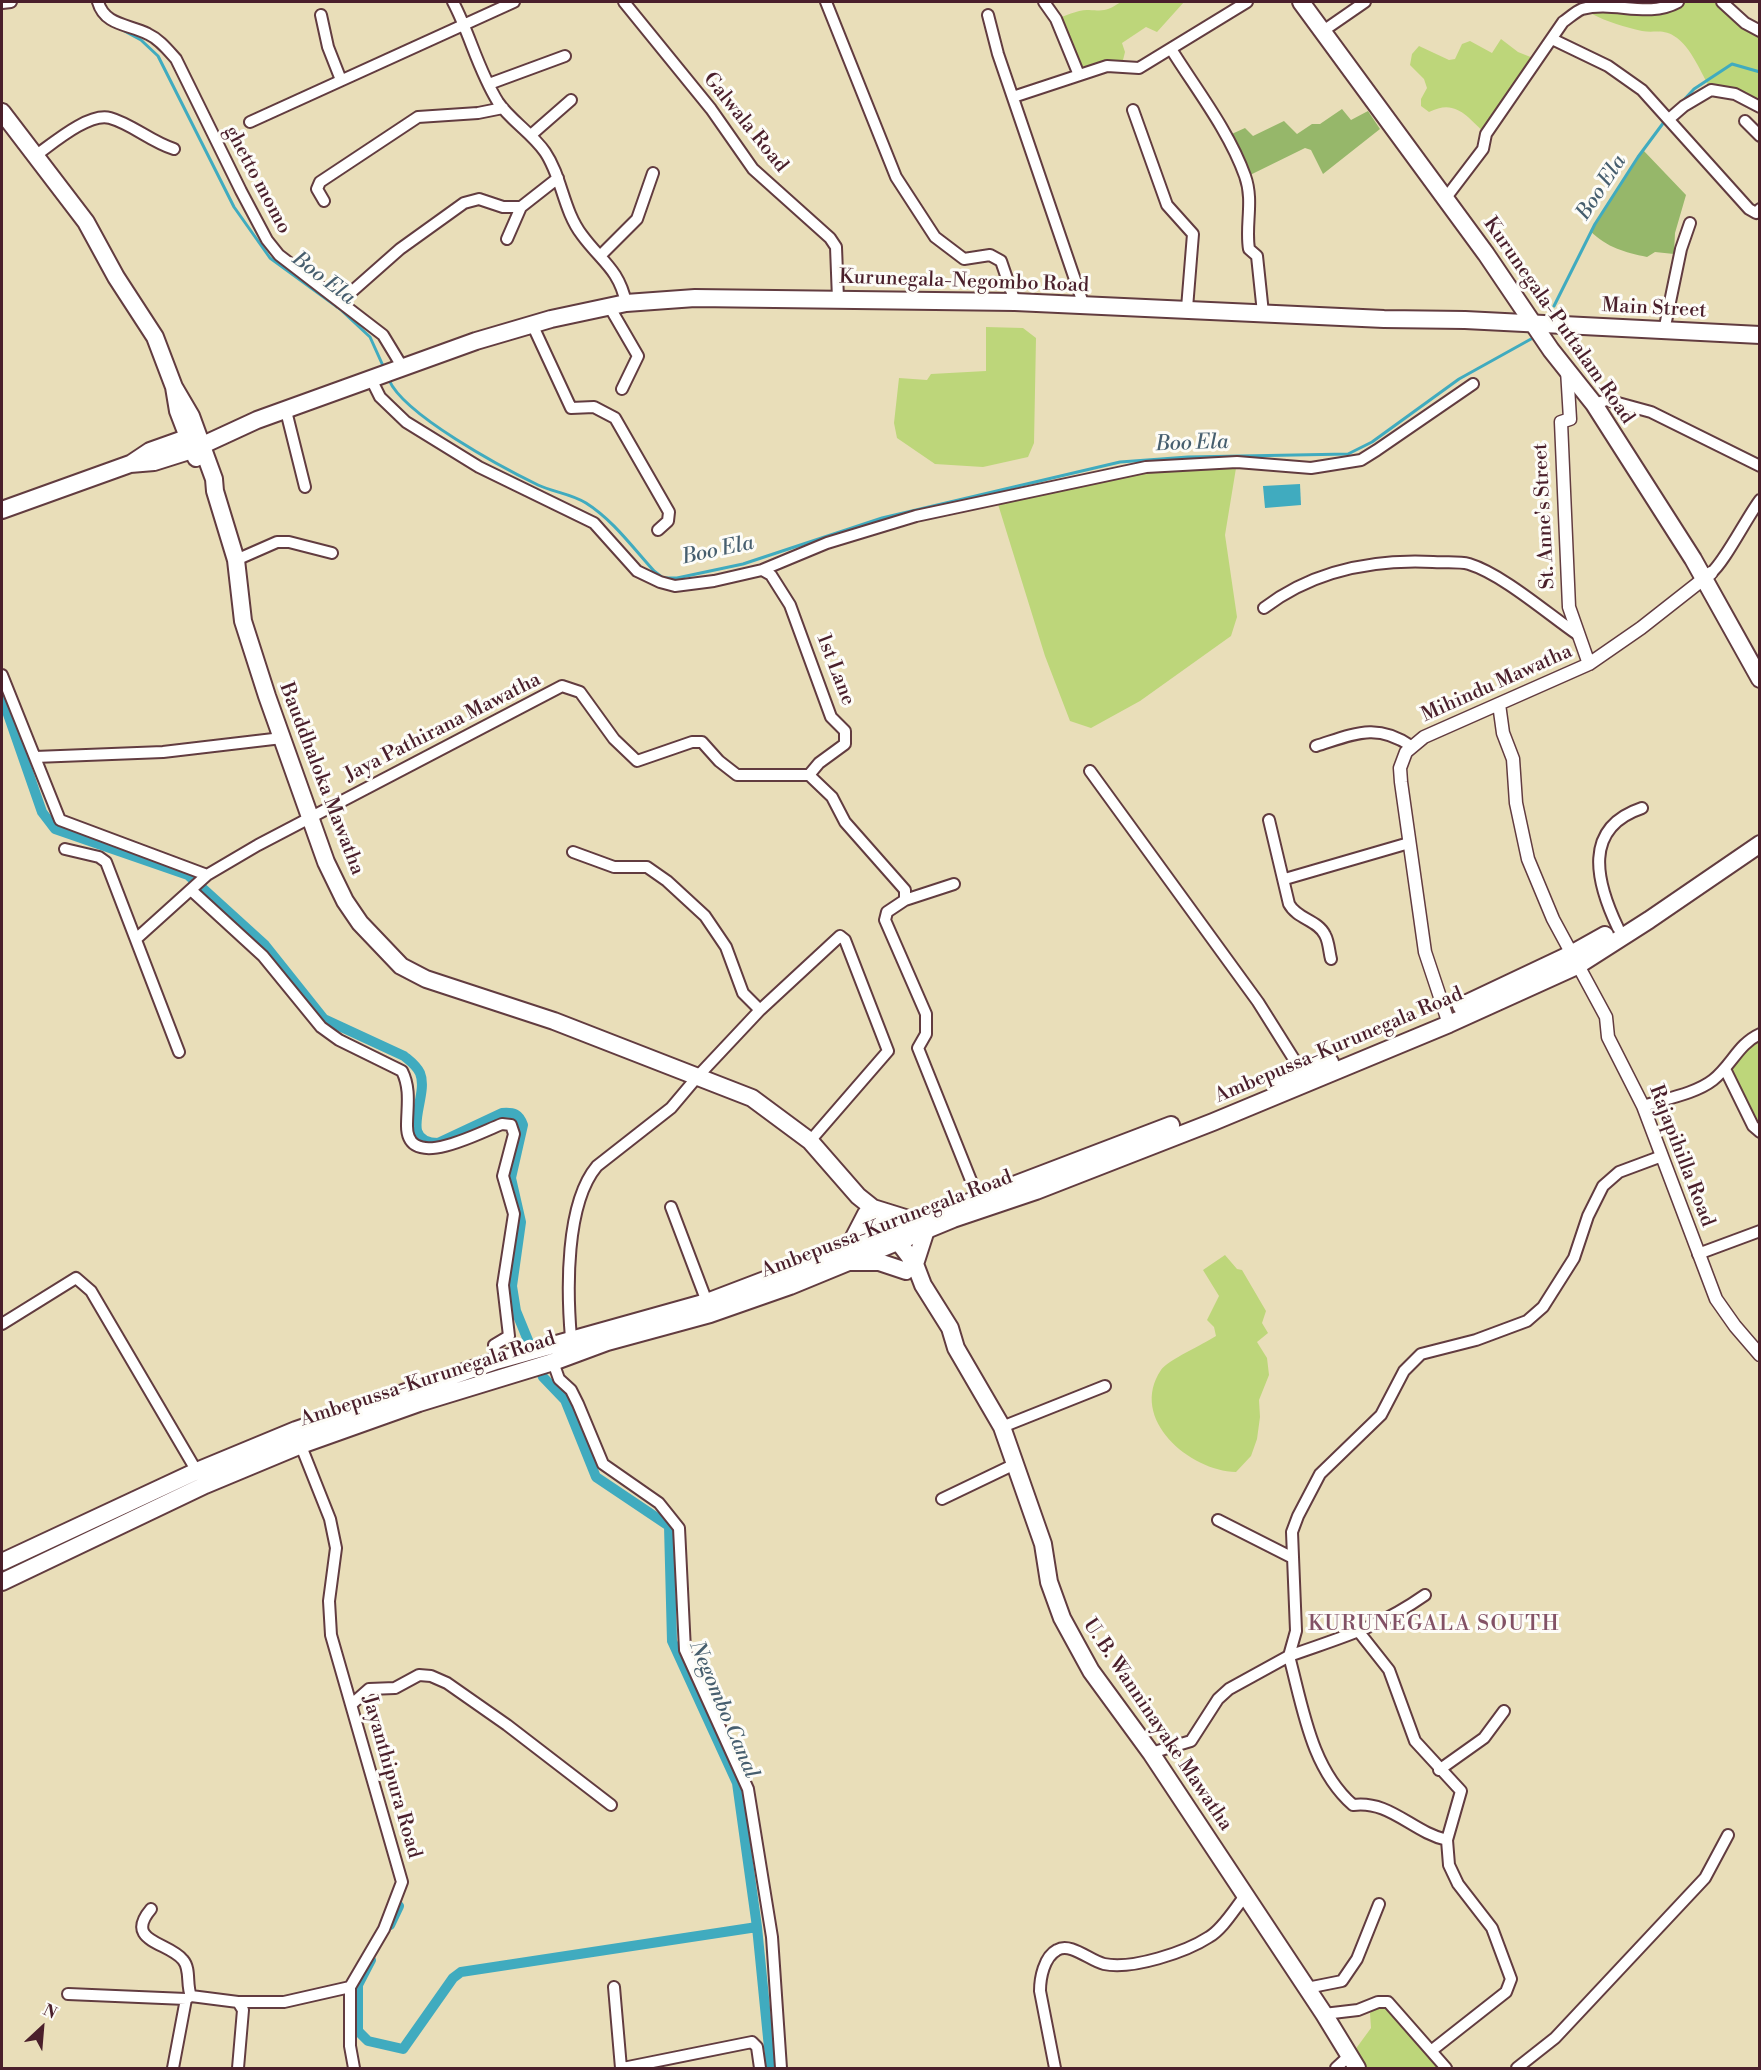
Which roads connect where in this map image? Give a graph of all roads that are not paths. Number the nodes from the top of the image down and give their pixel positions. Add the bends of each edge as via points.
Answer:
1 (11, 2) edge
2 (98, 2) edge
3 (453, 2) edge
4 (514, 2) edge
5 (624, 2) edge
6 (1044, 2) edge
7 (1247, 2) edge
8 (1300, 2) edge
9 (1309, 2) edge
10 (1365, 2) edge
11 (1571, 2) edge
12 (1678, 2) edge
13 (1722, 2) edge
14 (2, 3) edge
15 (829, 3) edge
16 (1581, 9) junction
17 (321, 15) dead end
18 (988, 15) dead end
19 (464, 27) junction
20 (1326, 29) junction
21 (1760, 31) edge
22 (1552, 39) junction
23 (1171, 49) junction
24 (565, 56) dead end
25 (1079, 75) junction
26 (340, 80) junction
27 (489, 84) junction
28 (1013, 98) junction
29 (572, 100) dead end
30 (1760, 107) edge
31 (503, 108) junction
32 (1133, 110) dead end
33 (2, 112) edge
34 (1669, 119) junction
35 (250, 122) dead end
36 (1745, 122) dead end
37 (531, 135) junction
38 (1760, 136) edge
39 (174, 149) dead end
40 (35, 156) junction
41 (653, 173) dead end
42 (558, 178) junction
43 (1447, 196) junction
44 (324, 201) dead end
45 (521, 207) junction
46 (1760, 209) edge
47 (1690, 224) dead end
48 (507, 239) dead end
49 (601, 255) junction
50 (838, 299) junction
51 (340, 302) junction
52 (1015, 302) junction
53 (626, 303) junction
54 (609, 306) junction
55 (1084, 306) junction
56 (1187, 308) junction
57 (1263, 313) junction
58 (532, 324) junction
59 (1539, 324) junction
60 (1664, 331) junction
61 (1760, 335) edge
62 (403, 368) junction
63 (1567, 370) junction
64 (375, 378) junction
65 (1473, 384) dead end
66 (622, 389) dead end
67 (1599, 402) junction
68 (286, 411) junction
69 (195, 442) junction
70 (1760, 466) edge
71 (305, 487) dead end
72 (1760, 500) edge
73 (2, 510) edge
74 (658, 530) dead end
75 (332, 553) dead end
76 (237, 560) junction
77 (762, 570) junction
78 (1708, 576) junction
79 (1264, 608) dead end
80 (1577, 634) junction
81 (1760, 661) edge
82 (1589, 664) junction
83 (2, 675) edge
84 (1760, 679) edge
85 (1499, 704) junction
86 (282, 738) junction
87 (1316, 746) dead end
88 (1411, 746) junction
89 (35, 757) junction
90 (1090, 771) dead end
91 (809, 775) junction
92 (1642, 808) dead end
93 (311, 818) junction
94 (1269, 820) dead end
95 (1760, 830) edge
96 (1409, 843) junction
97 (1760, 844) edge
98 (64, 849) dead end
99 (573, 852) dead end
100 (207, 876) junction
101 (1285, 879) junction
102 (954, 884) dead end
103 (191, 890) junction
104 (905, 900) junction
105 (1618, 928) junction
106 (135, 939) junction
107 (1331, 959) dead end
108 (1574, 960) junction
109 (760, 1010) junction
110 (1447, 1019) junction
111 (1760, 1034) edge
112 (179, 1052) dead end
113 (1725, 1069) junction
114 (1302, 1072) junction
115 (698, 1076) junction
116 (1643, 1106) junction
117 (1760, 1132) edge
118 (810, 1141) junction
119 (1662, 1156) junction
120 (978, 1198) junction
121 (671, 1207) dead end
122 (869, 1211) junction
123 (921, 1227) junction
124 (1760, 1231) edge
125 (889, 1239) junction
126 (1698, 1254) junction
127 (846, 1257) junction
128 (910, 1268) junction
129 (707, 1302) junction
130 (2, 1324) edge
131 (571, 1338) junction
132 (1760, 1355) edge
133 (496, 1360) junction
134 (553, 1362) junction
135 (517, 1363) junction
136 (1105, 1386) dead end
137 (1002, 1427) junction
138 (298, 1437) junction
139 (1015, 1464) junction
140 (201, 1478) junction
141 (942, 1499) dead end
142 (1218, 1520) dead end
143 (1293, 1558) junction
144 (2, 1562) edge
145 (2, 1582) edge
146 (1425, 1595) dead end
147 (1359, 1632) junction
148 (1289, 1656) junction
149 (352, 1704) junction
150 (1504, 1711) dead end
151 (1152, 1753) junction
152 (1439, 1770) junction
153 (611, 1805) dead end
154 (1728, 1835) dead end
155 (1447, 1840) junction
156 (1245, 1896) junction
157 (1379, 1904) dead end
158 (151, 1909) dead end
159 (614, 1986) dead end
160 (350, 1987) junction
161 (1307, 1988) junction
162 (68, 1994) dead end
163 (188, 1998) junction
164 (238, 2001) junction
165 (1324, 2014) junction
166 (1431, 2051) junction
167 (1353, 2062) edge
168 (173, 2068) edge
169 (238, 2068) edge
170 (354, 2068) edge
171 (622, 2068) edge
172 (760, 2068) edge
173 (781, 2068) edge
174 (1055, 2068) edge
175 (1336, 2068) edge
176 (1446, 2068) edge
177 (1517, 2068) edge

1 - 14 street
2 - 51 street, ghetto momo via 113,22 147,33 176,59 267,240 279,255
3 - 19 street
4 - 19 street
5 - 50 street, Galwala Road via 711,109 753,169 830,238 836,247
6 - 25 street via 1056,19
7 - 23 street
8 - 20 main road, Kurunegala-Puttalam Road
9 - 20 main road, Kurunegala-Puttalam Road
10 - 20 street
11 - 16 street
12 - 16 street via 1648,10 1599,5
13 - 21 street
15 - 52 street via 896,177 935,237 954,254 964,259 990,255 1001,261
16 - 22 street via 1563,22
17 - 26 street
18 - 28 street
19 - 26 street
19 - 27 street
20 - 43 main road, Kurunegala-Puttalam Road
22 - 34 street via 1608,66 1642,90
22 - 43 street via 1486,134 1483,149
23 - 25 street via 1138,68 1107,66
23 - 57 street via 1245,177 1251,224 1247,236 1249,249 1257,255
24 - 27 street
25 - 28 street
26 - 35 street
27 - 31 street
28 - 55 street
29 - 37 street
30 - 34 street via 1735,94 1711,90
31 - 37 street
31 - 44 street via 417,117 320,182 317,189
32 - 56 street via 1167,205 1193,234
33 - 40 main road, Bauddhaloka Mawatha
34 - 46 street via 1749,209 1756,213
36 - 38 street
37 - 42 street
39 - 40 street via 109,118 97,117
40 - 69 main road, Bauddhaloka Mawatha via 86,222 155,337
41 - 49 street via 637,219
42 - 45 street
42 - 49 street via 569,213
43 - 59 main road, Kurunegala-Puttalam Road
45 - 48 street
45 - 51 street via 503,207 479,198 464,203 400,249
47 - 60 street
49 - 53 street via 618,276
50 - 52 main road, Kurunegala-Negombo Road
50 - 53 main road, Kurunegala-Negombo Road via 695,298
51 - 62 street, ghetto momo via 383,335
52 - 55 main road, Kurunegala-Negombo Road
53 - 54 main road, Kurunegala-Negombo Road
54 - 58 main road, Kurunegala-Negombo Road
54 - 66 street via 638,357
55 - 56 main road, Kurunegala-Negombo Road
56 - 57 main road, Kurunegala-Negombo Road
57 - 59 main road, Kurunegala-Negombo Road
58 - 62 main road, Kurunegala-Negombo Road
58 - 74 street via 571,408 594,406 615,418 669,512 668,521
59 - 60 main road, Main Street
59 - 63 main road, Kurunegala-Puttalam Road
59 - 67 main road, Kurunegala-Puttalam Road
60 - 61 main road, Main Street
62 - 64 main road, Kurunegala-Negombo Road
63 - 67 main road, Kurunegala-Puttalam Road
63 - 80 street, St. Anne's Street via 1570,419 1561,422 1562,476 1569,607
64 - 68 main road
64 - 77 street via 380,397 406,422 479,467 594,523 638,571 660,582 675,586
65 - 77 street via 1361,460 1311,468 1237,462 1146,467 916,516 827,543
67 - 70 street via 1625,403 1651,412
67 - 78 main road, Kurunegala-Puttalam Road
68 - 69 main road
68 - 71 street
69 - 73 main road via 150,451 130,464
69 - 76 main road, Bauddhaloka Mawatha via 206,482 215,491
72 - 78 street via 1725,552 1720,567
75 - 76 street via 277,542
76 - 86 main road, Bauddhaloka Mawatha via 243,621
77 - 91 street, 1st Lane via 771,575 790,605 831,717 847,738
78 - 81 main road, Kurunegala-Puttalam Road
78 - 82 street, Mihindu Mawatha
78 - 84 main road, Kurunegala-Puttalam Road
79 - 80 street via 1280,596 1337,570 1398,560 1469,564 1497,578
80 - 82 street, St. Anne's Street
82 - 85 street, Mihindu Mawatha
83 - 89 street
85 - 88 street, Mihindu Mawatha
85 - 108 street, Rajapihilla Road via 1503,733 1513,759 1516,803 1528,859 1542,897
86 - 89 street via 163,752
86 - 93 main road, Bauddhaloka Mawatha
87 - 88 street via 1368,731 1394,735
88 - 96 street, Mihindu Mawatha via 1400,768
89 - 100 street via 60,820
90 - 114 street via 1258,1002
91 - 93 street, Jaya Pathirana Mawatha via 737,775 702,742 637,761 614,739 580,692 562,686
91 - 104 street via 832,797 845,822 905,890
92 - 105 street via 1624,814 1602,838 1599,864 1604,898
93 - 100 street via 258,844
93 - 115 main road, Bauddhaloka Mawatha via 345,901 401,966 426,979 554,1021
94 - 101 street
95 - 105 main road, Ambepussa-Kurunegala Road
96 - 101 street
96 - 110 street, Mihindu Mawatha via 1425,952
97 - 108 main road, Ambepussa-Kurunegala Road via 1649,920
98 - 106 street via 106,862
99 - 109 street via 614,867 647,867 667,881 705,916 726,947 743,993
100 - 103 street
101 - 107 street via 1293,911 1320,927
102 - 104 street
103 - 106 street
103 - 133 street via 263,956 321,1027 402,1071 408,1088 408,1135 416,1146 436,1149 502,1124 511,1125 513,1134 503,1176 514,1214 503,1285 509,1336 494,1345
104 - 120 street via 887,912 885,920 926,1014 926,1034 918,1048
105 - 108 main road, Ambepussa-Kurunegala Road
106 - 112 street
108 - 110 main road, Ambepussa-Kurunegala Road
108 - 116 street, Rajapihilla Road via 1606,1017 1608,1037
109 - 115 street
109 - 118 street via 840,936 845,940 888,1051
110 - 114 main road, Ambepussa-Kurunegala Road
110 - 123 main road, Ambepussa-Kurunegala Road via 1213,1122 1036,1191
111 - 113 street via 1740,1047
113 - 116 street via 1712,1081
113 - 117 street via 1753,1126
114 - 120 main road, Ambepussa-Kurunegala Road
115 - 118 main road, Bauddhaloka Mawatha via 752,1098
115 - 131 street via 672,1108 588,1176 571,1247
116 - 119 street, Rajapihilla Road
118 - 122 main road, Bauddhaloka Mawatha
119 - 126 street, Rajapihilla Road
119 - 143 street via 1619,1172 1603,1186 1574,1258 1543,1307 1527,1321 1421,1354 1404,1371 1381,1415 1320,1474 1292,1532
120 - 123 main road, Ambepussa-Kurunegala Road
121 - 129 street
122 - 123 main road
122 - 125 main road, Bauddhaloka Mawatha
122 - 127 main road
123 - 125 main road, Ambepussa-Kurunegala Road
123 - 128 main road
124 - 126 street
125 - 127 main road, Ambepussa-Kurunegala Road
125 - 128 main road, U. B. Wanninayake Mawatha
126 - 132 street, Rajapihilla Road via 1716,1299
127 - 128 main road
127 - 129 main road, Ambepussa-Kurunegala Road
127 - 134 main road, Ambepussa-Kurunegala Road via 710,1314 607,1342
128 - 137 main road, U. B. Wanninayake Mawatha via 950,1328 956,1348
129 - 131 main road, Ambepussa-Kurunegala Road
130 - 140 street via 76,1278 91,1291
131 - 135 main road, Ambepussa-Kurunegala Road via 542,1347
133 - 135 main road, Ambepussa-Kurunegala Road
133 - 138 main road, Ambepussa-Kurunegala Road
134 - 135 main road, Ambepussa-Kurunegala Road
134 - 173 street via 559,1379 578,1404 603,1464 659,1503 679,1528 686,1650 748,1789 772,1937
135 - 138 main road, Ambepussa-Kurunegala Road via 419,1403
136 - 137 street
137 - 139 main road, U. B. Wanninayake Mawatha
138 - 140 main road, Ambepussa-Kurunegala Road
138 - 149 street, Jayanthipura Road via 330,1519 336,1548 329,1601 331,1635
139 - 141 street
139 - 151 main road, U. B. Wanninayake Mawatha via 1043,1544 1049,1582 1062,1618 1091,1671
140 - 144 main road, Ambepussa-Kurunegala Road
140 - 145 main road, Ambepussa-Kurunegala Road
142 - 143 street
143 - 148 street via 1296,1631
146 - 147 street via 1396,1615
147 - 148 street
147 - 152 street via 1389,1670 1415,1741
148 - 151 street via 1229,1689 1191,1741
148 - 155 street via 1311,1736 1323,1769 1338,1792 1353,1804 1383,1807 1435,1838
149 - 153 street via 369,1689 395,1688 418,1675 431,1676 507,1725
149 - 160 street, Jayanthipura Road via 402,1882 384,1929
150 - 152 street via 1484,1738
151 - 156 main road, U. B. Wanninayake Mawatha
152 - 155 street via 1461,1791
154 - 177 street via 1705,1878 1555,2038
155 - 166 street via 1449,1865 1458,1884 1492,1928 1511,1979 1506,1992
156 - 161 main road, U. B. Wanninayake Mawatha
156 - 174 street via 1210,1937 1153,1961 1105,1964 1069,1949 1054,1952 1040,1978 1040,1991
157 - 161 street via 1358,1959 1342,1981
158 - 163 street via 143,1918 143,1931 148,1939 182,1958 187,1967
159 - 171 street
160 - 164 street via 284,2002
160 - 170 street
161 - 165 main road, U. B. Wanninayake Mawatha
162 - 163 street
163 - 164 street
163 - 168 street
164 - 169 street via 243,2010
165 - 166 street via 1388,2002
165 - 167 main road, U. B. Wanninayake Mawatha
166 - 176 street
167 - 175 street
171 - 172 street via 752,2042 757,2047

